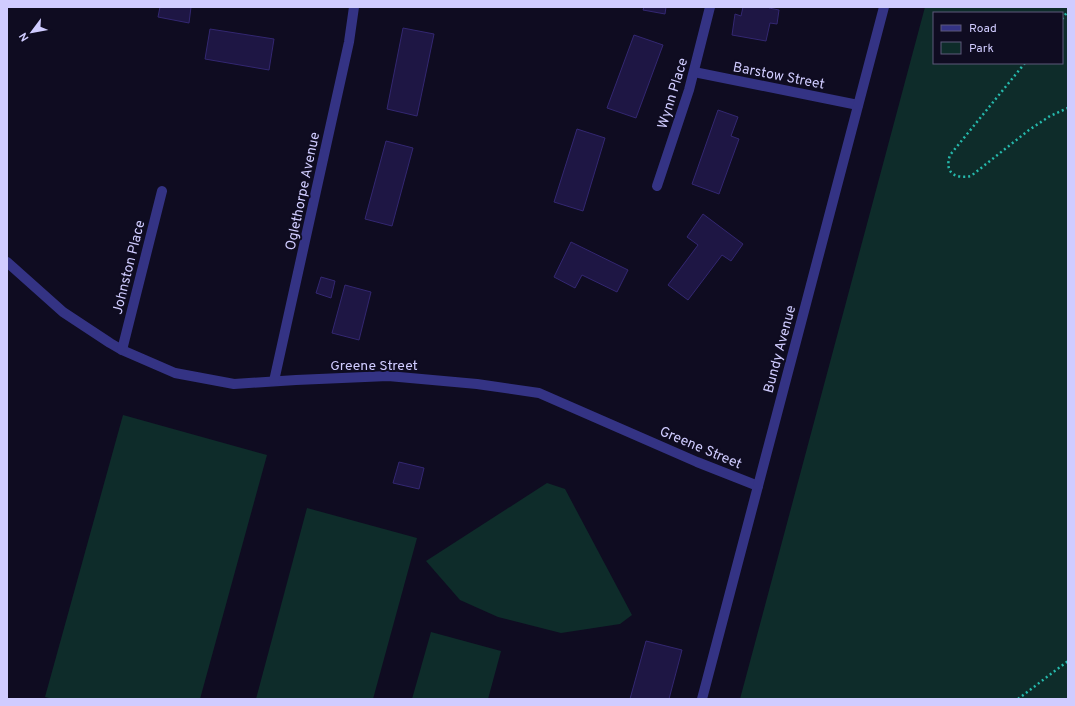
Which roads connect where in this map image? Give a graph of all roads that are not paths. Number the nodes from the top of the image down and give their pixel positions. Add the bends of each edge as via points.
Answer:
1 (353, 7) edge
2 (710, 7) edge
3 (884, 7) edge
4 (694, 72) junction
5 (858, 105) junction
6 (657, 186) dead end
7 (162, 190) dead end
8 (7, 262) edge
9 (122, 350) junction
10 (274, 381) junction
11 (758, 486) junction
12 (702, 699) edge

1 - 10 street, Oglethorpe Avenue via 349,42
2 - 4 street, Wynn Place
3 - 5 street, Bundy Avenue
4 - 5 street, Barstow Street
4 - 6 street, Wynn Place
5 - 11 street, Bundy Avenue
7 - 9 street, Johnston Place
8 - 9 street, Greene Street via 63,312
9 - 10 street, Greene Street via 175,373 234,384
10 - 11 street, Greene Street via 388,376 477,384 539,393
11 - 12 street, Bundy Avenue

